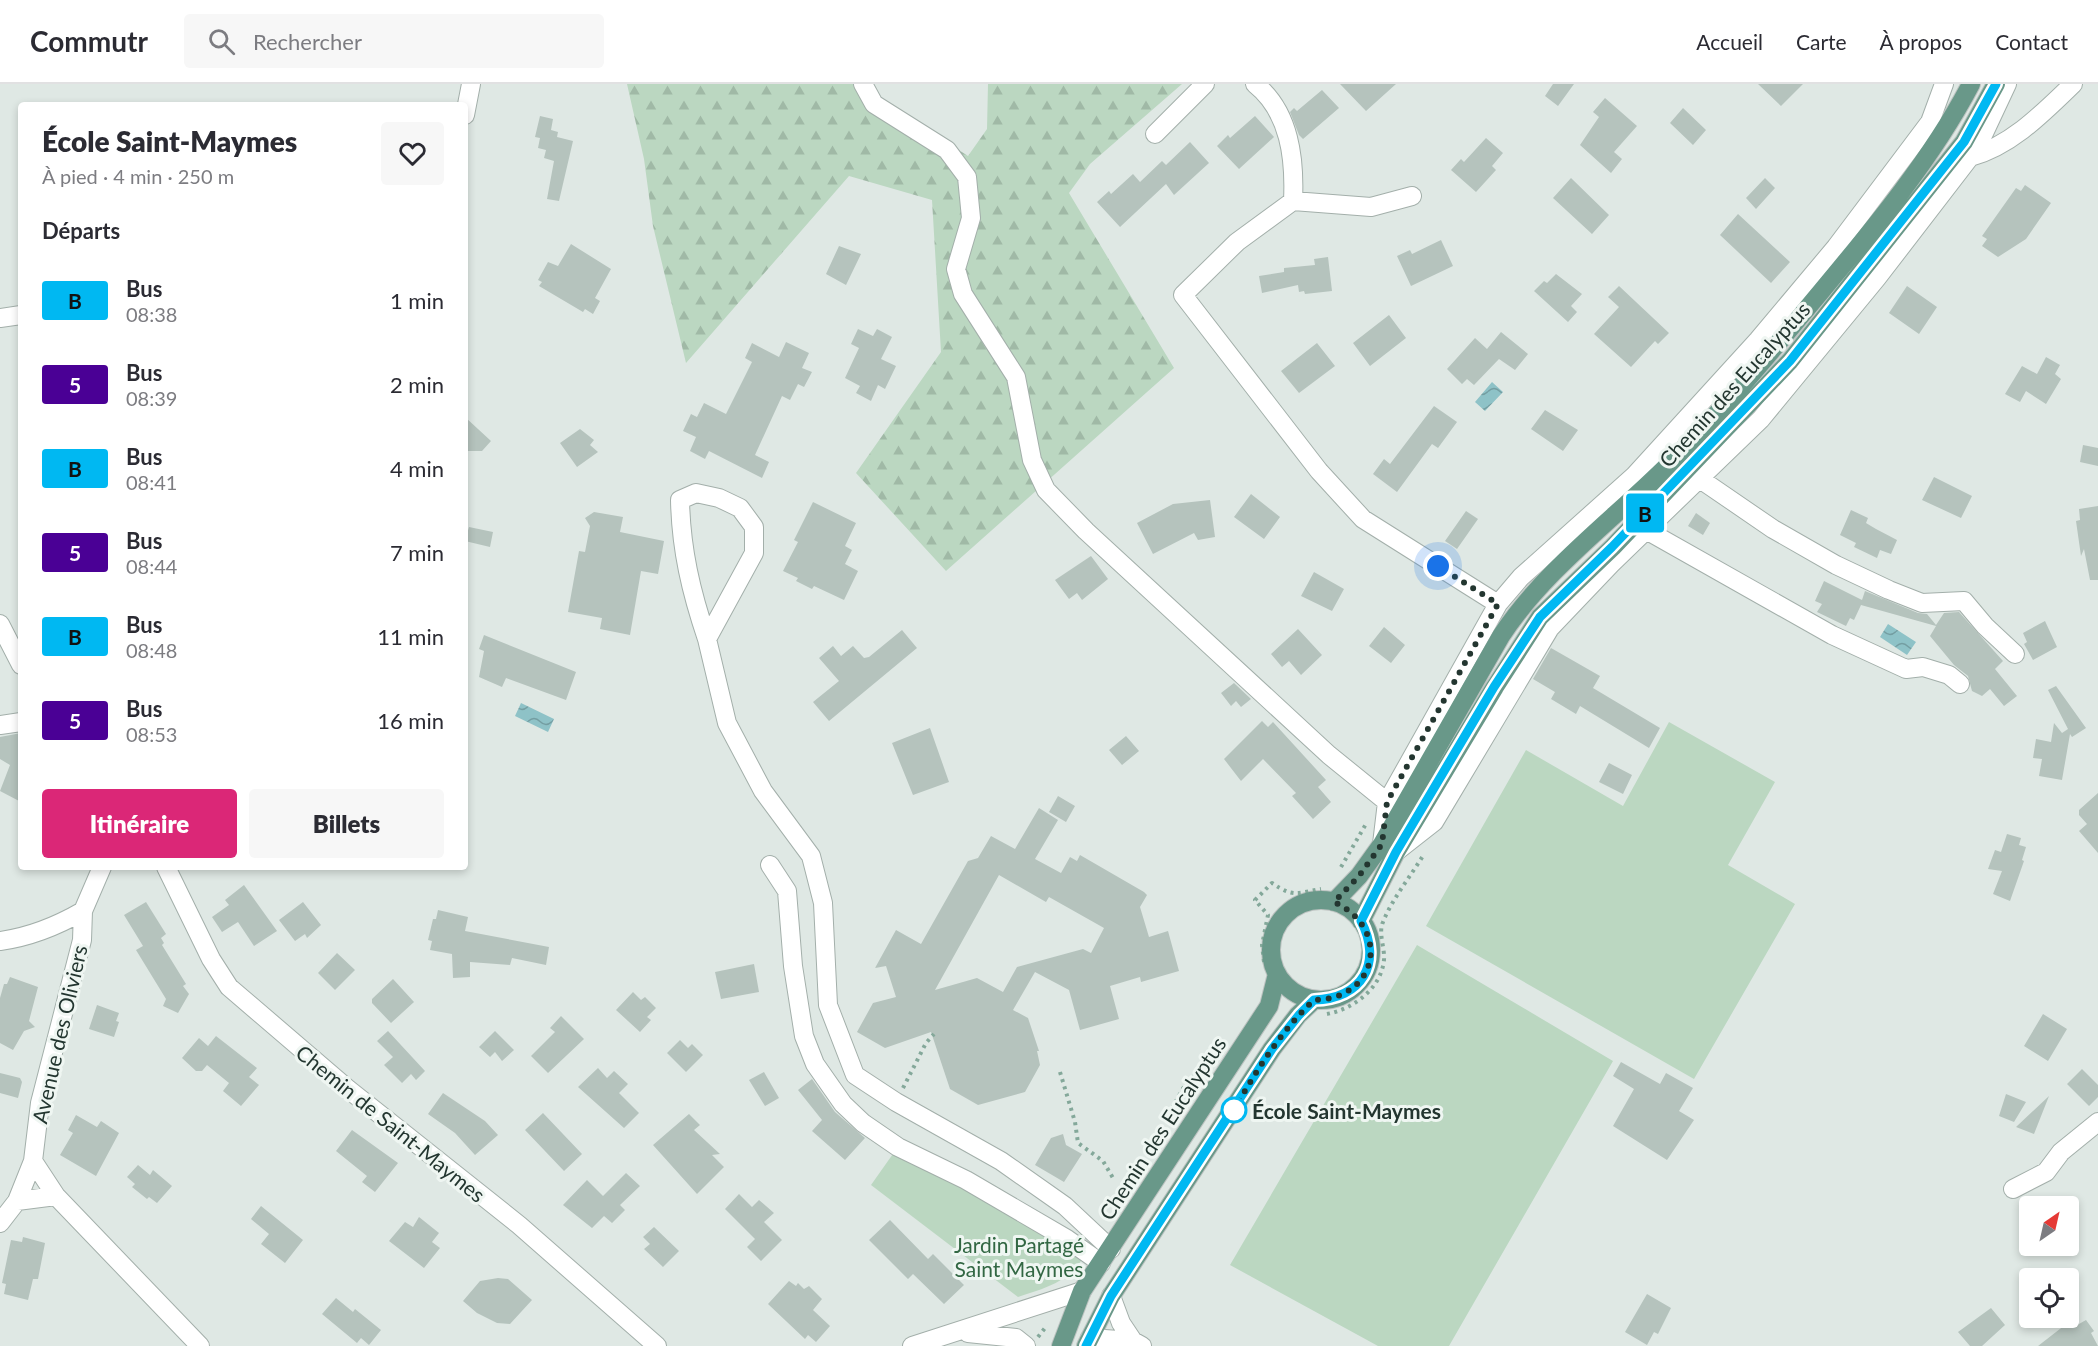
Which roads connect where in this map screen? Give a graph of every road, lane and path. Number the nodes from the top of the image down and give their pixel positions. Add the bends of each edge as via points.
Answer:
1 (471, 84) edge
2 (863, 84) edge
3 (1205, 84) edge
4 (1255, 84) edge
5 (1944, 84) edge
6 (1971, 84) edge
7 (1996, 84) edge
8 (2007, 84) edge
9 (2073, 84) edge
10 (468, 102) edge
11 (1155, 134) dead end
12 (1970, 157) junction
13 (1412, 196) dead end
14 (1293, 201) junction
15 (18, 315) edge
16 (0, 318) edge
17 (1700, 479) junction
18 (1646, 530) junction
19 (1498, 604) junction
20 (0, 624) edge
21 (706, 639) junction
22 (2015, 654) dead end
23 (18, 659) edge
24 (1960, 684) dead end
25 (18, 722) edge
26 (0, 725) edge
27 (1387, 802) junction
28 (1389, 848) junction
29 (1426, 849) dead end
30 (770, 865) dead end
31 (102, 870) edge
32 (167, 870) edge
33 (1331, 895) junction
34 (83, 911) junction
35 (1361, 921) junction
36 (0, 941) edge
37 (1270, 969) junction
38 (1316, 1008) junction
39 (934, 1034) dead end
40 (1214, 1061) dead end
41 (1060, 1072) dead end
42 (896, 1102) junction
43 (2098, 1122) edge
44 (33, 1161) junction
45 (1134, 1177) dead end
46 (1113, 1178) dead end
47 (2013, 1190) dead end
48 (56, 1196) junction
49 (17, 1201) junction
50 (0, 1223) edge
51 (1106, 1256) junction
52 (1082, 1292) junction
53 (1111, 1296) junction
54 (948, 1333) junction
55 (1088, 1342) edge
56 (1137, 1344) edge
57 (200, 1346) edge
58 (657, 1346) edge
59 (912, 1346) edge
60 (1026, 1346) edge
61 (1061, 1346) edge

1 - 10 street
2 - 27 street via 874,104 947,150 967,177 971,218 956,268 963,294 1016,377 1032,460 1047,490 1086,531 1329,755
3 - 11 street
4 - 14 street via 1276,109 1289,138 1294,169
5 - 19 street, Chemin des Eucalyptus via 1930,122 1836,247 1758,340 1634,476 1521,577
6 - 28 main road, Chemin des Eucalyptus via 1946,131 1774,349 1679,454 1523,603 1501,636
7 - 28 main road, Chemin des Eucalyptus via 1964,142 1790,361 1540,617
8 - 12 street, Chemin des Eucalyptus
9 - 12 street, Chemin des Eucalyptus via 2037,119 1984,154
12 - 17 street, Chemin des Eucalyptus via 1761,419
13 - 14 street via 1371,207
14 - 19 street via 1237,242 1183,295 1319,471 1364,519
15 - 16 street
17 - 18 street, Chemin des Eucalyptus
17 - 22 street via 1773,530 1889,590 1922,603 1964,601
18 - 24 street via 1832,635 1906,669 1923,667 1949,675
18 - 28 street, Chemin des Eucalyptus via 1550,628 1434,822
19 - 27 street, Chemin des Eucalyptus
20 - 23 street
21 - 21 street via 754,554 754,527 740,508 696,493 680,500 681,540
21 - 42 street via 727,723 763,791 811,856 823,903 828,1005 855,1075
25 - 26 street
27 - 28 street, Chemin des Eucalyptus
28 - 33 main road, Chemin des Eucalyptus
28 - 35 main road, Chemin des Eucalyptus
29 - 38 path via 1381,924 1384,959 1378,979 1368,993 1343,1010
30 - 51 street via 787,891 804,1035 815,1064 843,1104 898,1147 966,1179 1067,1239
31 - 34 street, Avenue des Oliviers
32 - 58 street, Chemin de Saint-Maymes via 229,987 339,1082 519,1225
33 - 35 main road
33 - 37 main road via 1301,904 1287,913 1271,942
33 - 37 path via 1298,895 1272,883 1255,900 1268,915 1262,945
34 - 36 street via 61,924
34 - 44 street, Avenue des Oliviers via 82,940 40,1103
35 - 38 main road via 1370,944 1368,969 1347,994
37 - 38 main road
37 - 51 main road, Chemin des Eucalyptus via 1269,1006
38 - 53 main road via 1299,1015 1272,1049
39 - 42 path
40 - 45 path, Chemin des Eucalyptus via 1186,1083
41 - 46 path via 1078,1143 1103,1161
42 - 51 street via 1001,1161 1065,1206
43 - 47 street via 2061,1152 2046,1172
44 - 48 street
44 - 49 street, Avenue des Oliviers
48 - 49 street
48 - 57 street
49 - 50 street, Avenue des Oliviers
51 - 52 main road, Chemin des Eucalyptus
52 - 54 street
52 - 61 main road, Chemin des Eucalyptus
53 - 55 main road
53 - 56 street via 1121,1323
54 - 59 street
54 - 60 street via 980,1332 1016,1338
55 - 56 street

